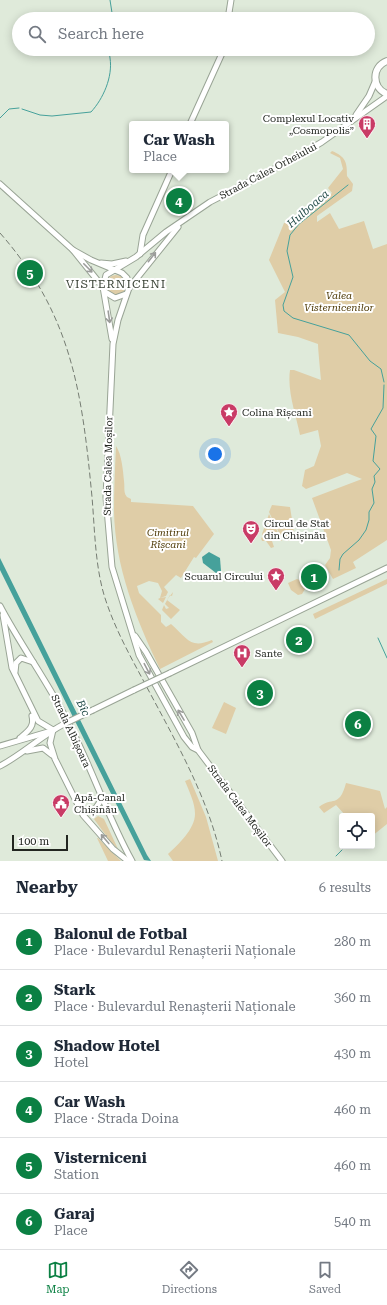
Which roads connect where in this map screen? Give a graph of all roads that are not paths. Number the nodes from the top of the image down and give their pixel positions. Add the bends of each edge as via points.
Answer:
1 (231, 0) edge
2 (229, 12) edge
3 (221, 56) edge
4 (387, 62) edge
5 (375, 82) junction
6 (387, 95) edge
7 (353, 119) junction
8 (191, 121) edge
9 (171, 173) edge
10 (0, 184) edge
11 (182, 222) junction
12 (73, 250) junction
13 (140, 254) junction
14 (131, 260) junction
15 (96, 262) junction
16 (115, 270) junction
17 (104, 289) junction
18 (127, 291) junction
19 (113, 344) junction
20 (387, 568) edge
21 (1, 608) edge
22 (133, 633) junction
23 (33, 662) junction
24 (14, 673) junction
25 (32, 711) junction
26 (52, 730) junction
27 (192, 733) junction
28 (184, 737) junction
29 (19, 739) junction
30 (0, 746) edge
31 (198, 750) junction
32 (25, 751) junction
33 (55, 759) junction
34 (0, 766) edge
35 (101, 800) junction
36 (78, 806) junction
37 (128, 861) edge
38 (132, 861) edge
39 (282, 861) edge

1 - 2 main road
3 - 8 main road
4 - 5 highway via 377,68
5 - 6 highway
5 - 7 main road, Strada Calea Orheiului
6 - 7 main road, Strada Calea Orheiului
7 - 11 main road, Strada Calea Orheiului via 322,142 217,198
9 - 13 main road via 143,235
10 - 12 main road
11 - 13 main road, Strada Calea Orheiului
18 -> 11 main road, Strada Calea Orheiului
12 - 15 main road
12 -> 17 main road
13 - 14 main road, Strada Calea Orheiului
14 - 15 main road via 112,264
14 - 16 main road, Strada Calea Orheiului
15 - 16 main road
16 - 17 main road via 106,275
16 - 18 main road via 127,278
17 - 18 main road via 107,295 115,298
17 -> 19 main road
18 - 19 main road
19 - 22 main road, Strada Calea Moșilor via 107,513 112,567
20 - 26 main road, bridge
21 - 23 main road, Strada Albișoara
21 - 24 main road
27 -> 22 main road, Strada Calea Moșilor
22 -> 28 main road, Strada Calea Moșilor via 139,655
23 - 24 main road via 25,658 17,660
23 - 35 main road, Strada Albișoara via 75,734
24 - 25 main road
25 - 26 main road via 40,723
25 - 29 main road via 32,726
26 - 29 main road
26 - 32 main road
26 - 33 main road via 50,743
27 - 28 main road
27 - 31 main road, Strada Calea Moșilor
28 - 31 main road, Strada Calea Moșilor
29 - 30 main road
31 - 39 main road, Strada Calea Moșilor
32 - 33 main road via 44,749
32 - 34 main road
33 - 36 main road
35 - 36 main road via 94,811 87,811
35 - 38 main road, Strada Albișoara
37 -> 36 main road via 83,815

